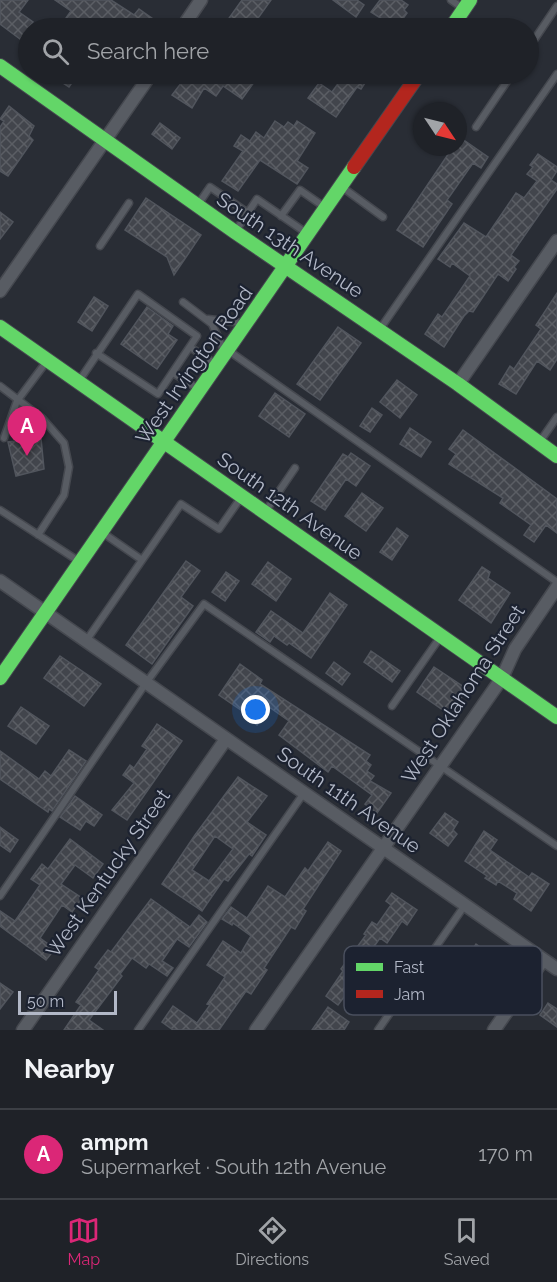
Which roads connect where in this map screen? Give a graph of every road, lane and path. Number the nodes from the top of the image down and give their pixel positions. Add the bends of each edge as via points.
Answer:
1 (201, 0) edge
2 (451, 0) edge
3 (467, 4) edge
4 (557, 6) edge
5 (189, 18) edge
6 (458, 18) edge
7 (539, 33) edge
8 (0, 66) edge
9 (557, 74) edge
10 (18, 79) edge
11 (26, 84) edge
12 (144, 84) edge
13 (413, 84) edge
14 (505, 84) edge
15 (476, 127) dead end
16 (105, 140) junction
17 (341, 186) junction
18 (129, 203) dead end
19 (197, 205) junction
20 (326, 208) junction
21 (248, 213) junction
22 (281, 216) junction
23 (383, 217) dead end
24 (235, 232) junction
25 (308, 234) junction
26 (557, 241) edge
27 (100, 246) dead end
28 (286, 265) junction
29 (0, 291) edge
30 (183, 302) dead end
31 (207, 319) junction
32 (246, 324) junction
33 (0, 327) edge
34 (380, 329) junction
35 (190, 347) junction
36 (227, 351) junction
37 (96, 353) junction
38 (47, 360) junction
39 (217, 365) junction
40 (173, 373) junction
41 (79, 381) junction
42 (458, 384) junction
43 (0, 386) edge
44 (200, 390) junction
45 (18, 400) junction
46 (557, 417) edge
47 (4, 438) dead end
48 (164, 441) junction
49 (539, 443) junction
50 (557, 456) edge
51 (295, 468) dead end
52 (242, 496) junction
53 (0, 510) edge
54 (265, 512) junction
55 (101, 532) junction
56 (38, 535) junction
57 (142, 560) junction
58 (80, 562) junction
59 (0, 581) edge
60 (557, 585) edge
61 (45, 613) junction
62 (441, 636) junction
63 (86, 641) junction
64 (0, 678) edge
65 (502, 678) junction
66 (146, 683) junction
67 (392, 706) dead end
68 (557, 717) edge
69 (226, 738) junction
70 (441, 766) junction
71 (304, 793) junction
72 (557, 846) edge
73 (383, 847) junction
74 (0, 896) edge
75 (465, 905) junction
76 (436, 946) edge
77 (523, 946) edge
78 (543, 960) edge
79 (557, 969) edge
80 (388, 1015) edge
81 (504, 1015) edge
82 (23, 1030) edge
83 (138, 1030) edge
84 (256, 1030) edge
85 (378, 1030) edge
86 (494, 1030) edge

1 - 5 street
2 - 3 lane
3 - 6 main road
4 - 7 lane
8 - 10 main road, South 13th Avenue
9 - 34 lane
11 - 16 main road, South 13th Avenue
12 - 16 street
13 - 17 main road, West Irvington Road
14 - 15 lane
16 - 19 main road, South 13th Avenue
16 - 29 street
17 - 20 main road, West Irvington Road
17 - 23 lane
18 - 27 lane
19 - 21 lane via 210,187
19 - 24 main road, South 13th Avenue
20 - 22 lane via 300,190
20 - 25 main road, West Irvington Road
21 - 22 lane via 257,199
21 - 24 lane
22 - 25 lane
24 - 28 main road, South 13th Avenue
25 - 28 main road, West Irvington Road
26 - 42 street
28 - 32 main road, West Irvington Road
28 - 34 main road, South 13th Avenue
30 - 31 lane
31 - 32 lane
31 - 36 lane
32 - 36 main road, West Irvington Road
33 - 38 main road, South 12th Avenue
34 - 42 main road, South 13th Avenue
35 - 37 lane via 197,336 138,294
35 - 39 lane
35 - 40 lane
36 - 39 main road, West Irvington Road
36 - 60 lane
37 - 40 lane via 158,394
37 - 41 lane
38 - 41 main road, South 12th Avenue
38 - 45 lane
39 - 44 main road, West Irvington Road
40 - 44 lane
41 - 48 main road, South 12th Avenue
42 - 49 main road, South 13th Avenue
43 - 45 lane
44 - 48 main road, West Irvington Road
45 - 47 lane
45 - 56 lane via 42,418 64,443 69,467 64,495
46 - 49 lane
48 - 52 main road, South 12th Avenue
48 - 55 main road, West Irvington Road
49 - 50 main road, South 13th Avenue
51 - 54 lane
52 - 54 main road, South 12th Avenue
52 - 57 lane via 219,529 181,504
53 - 56 lane
54 - 62 main road, South 12th Avenue
55 - 57 lane
55 - 58 main road, West Irvington Road
56 - 58 lane
57 - 63 lane
58 - 61 main road, West Irvington Road
59 - 61 street, South 11th Avenue
60 - 65 street, West Oklahoma Street via 515,649
61 - 63 street, South 11th Avenue
61 - 64 main road, West Irvington Road
62 - 65 main road, South 12th Avenue
62 - 67 lane
63 - 66 street, South 11th Avenue
65 - 68 main road, South 12th Avenue
65 - 70 street, West Oklahoma Street
66 - 69 street, South 11th Avenue
66 - 70 lane via 204,604
66 - 74 lane
69 - 71 street, South 11th Avenue
69 - 82 street, West Kentucky Street
70 - 72 lane
70 - 73 street, West Oklahoma Street
71 - 73 street, South 11th Avenue
71 - 83 lane
73 - 75 street, South 11th Avenue
73 - 84 street, West Oklahoma Street
75 - 76 lane
75 - 77 street, South 11th Avenue
78 - 79 street, South 11th Avenue
80 - 85 lane
81 - 86 street

